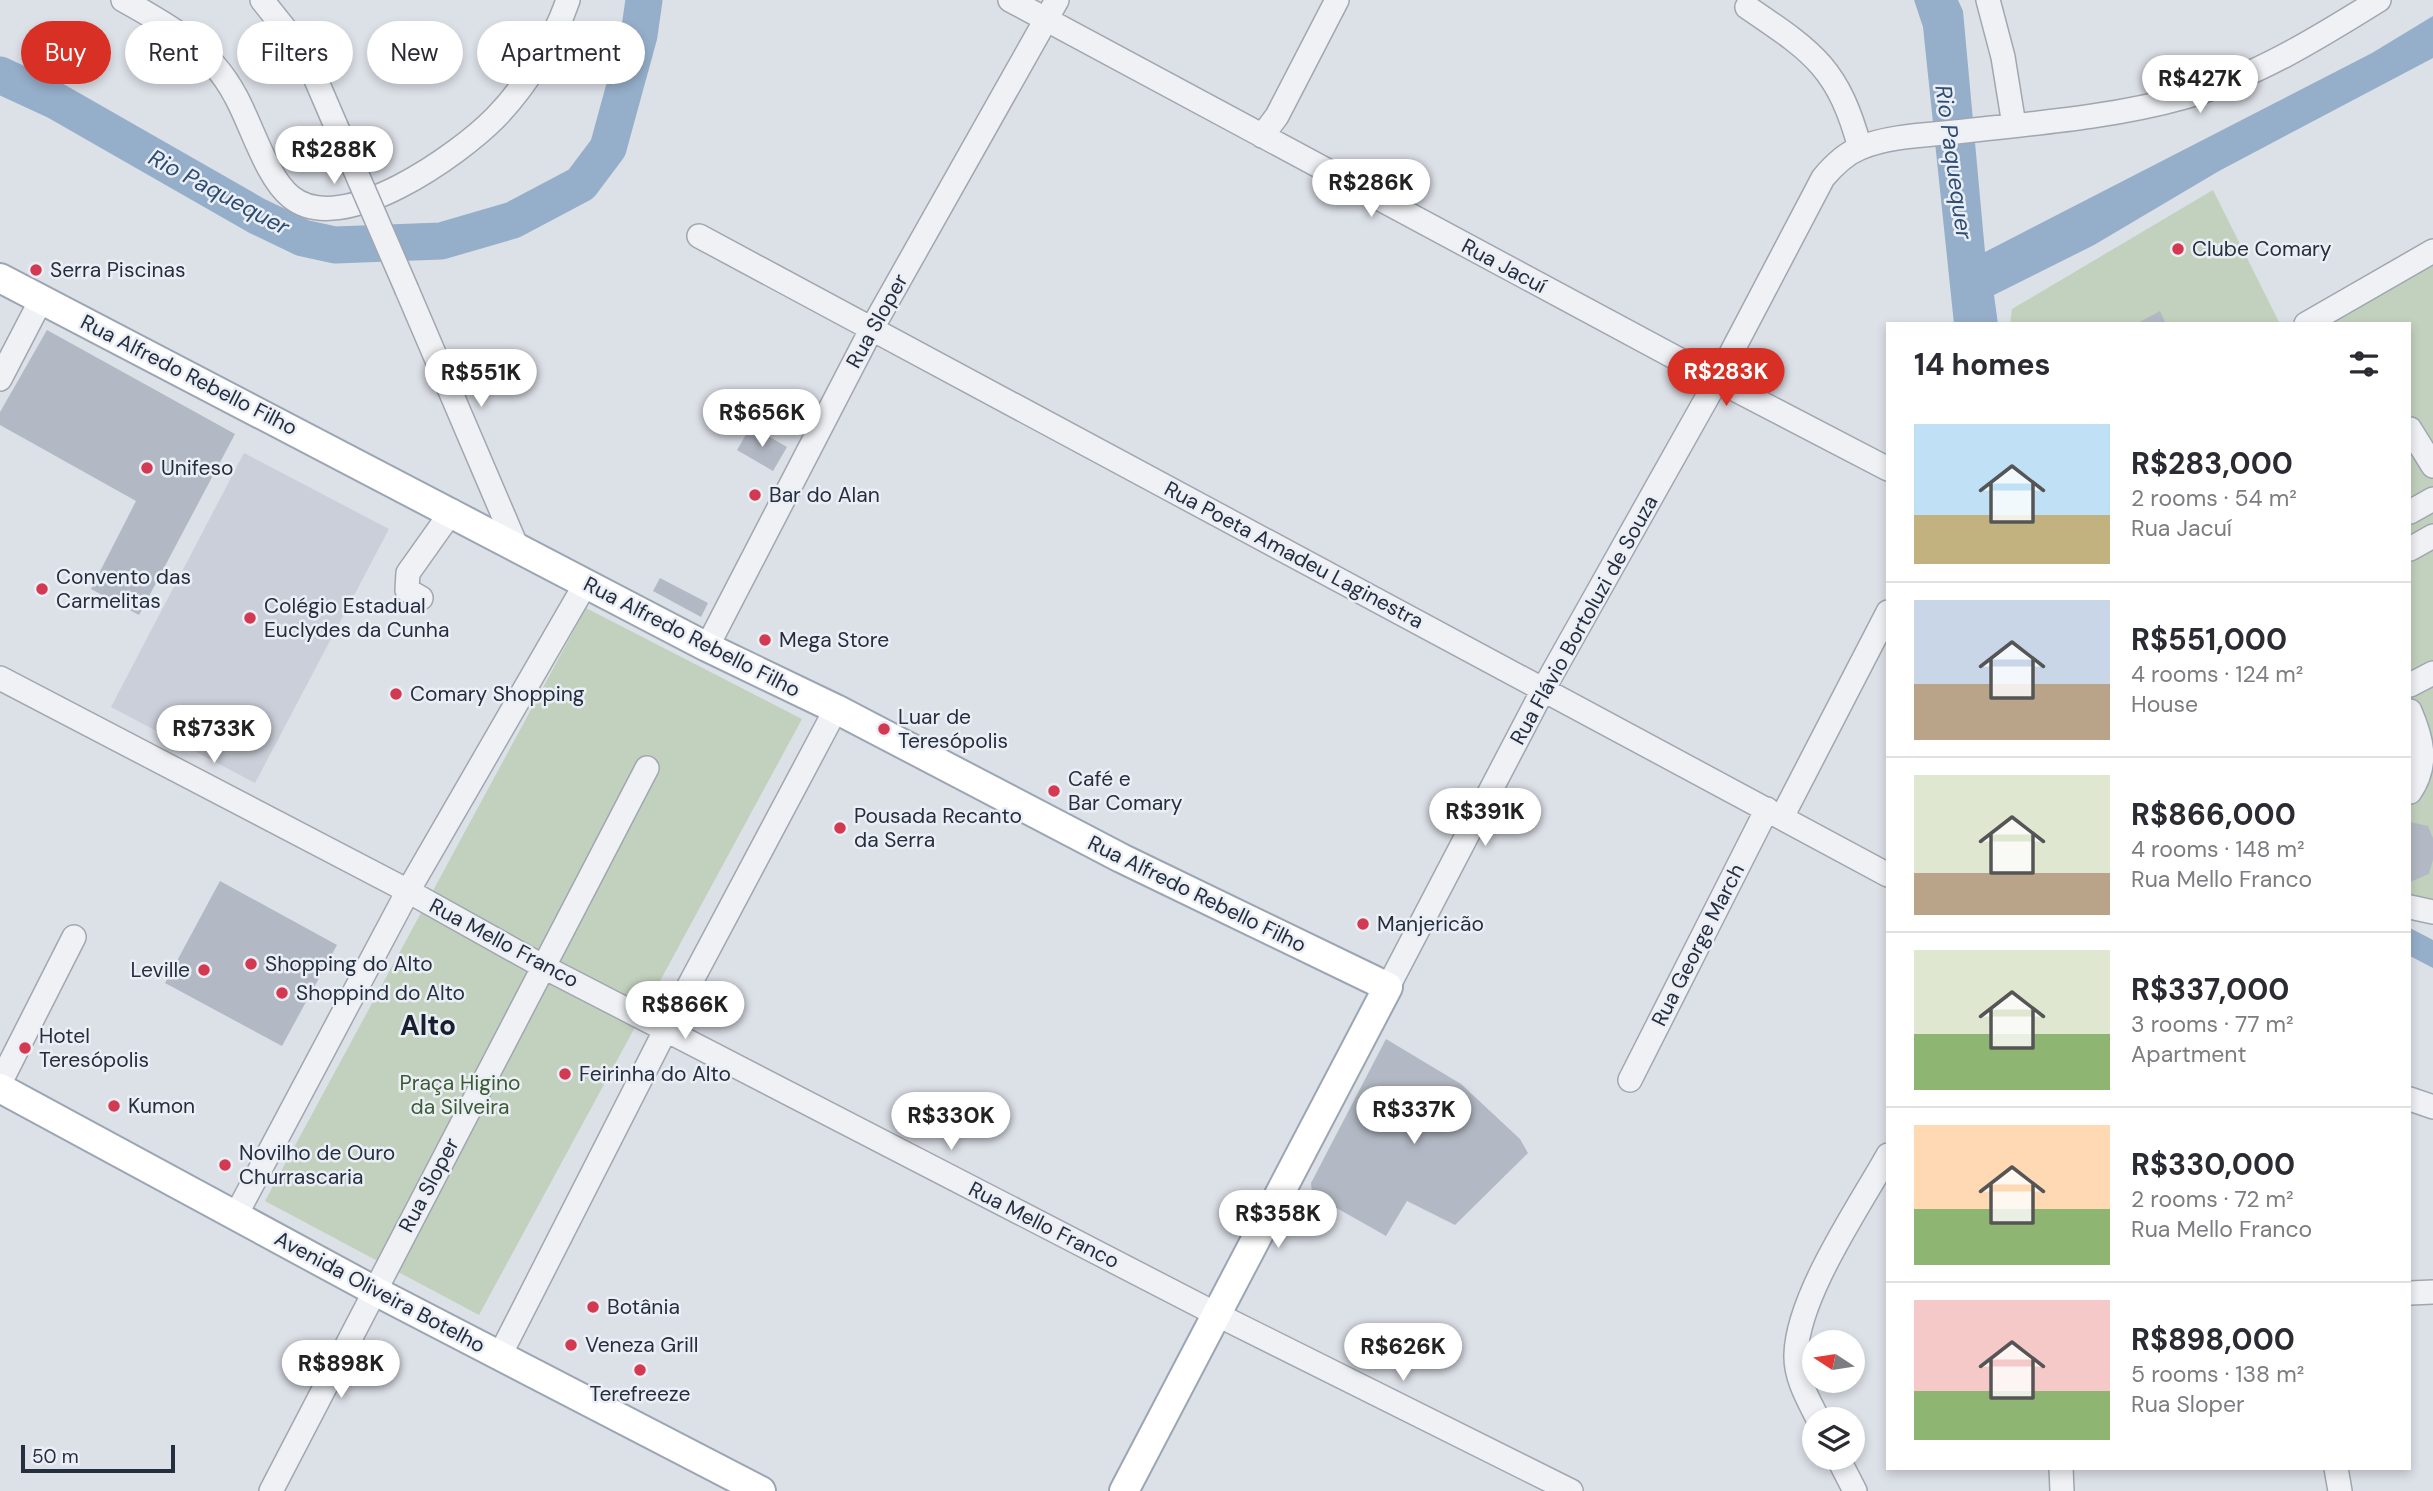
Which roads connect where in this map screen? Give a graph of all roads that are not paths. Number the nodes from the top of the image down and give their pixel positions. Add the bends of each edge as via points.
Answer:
1 (123, 0) edge
2 (262, 0) edge
3 (568, 0) edge
4 (1010, 0) edge
5 (1338, 0) edge
6 (1988, 0) edge
7 (2379, 0) edge
8 (1747, 7) dead end
9 (1051, 10) edge
10 (2014, 125) junction
11 (1262, 136) junction
12 (1860, 148) junction
13 (699, 236) dead end
14 (2433, 251) edge
15 (0, 278) edge
16 (41, 300) junction
17 (2309, 322) edge
18 (871, 330) junction
19 (0, 379) edge
20 (1717, 380) junction
21 (2411, 431) edge
22 (2433, 466) edge
23 (1886, 468) edge
24 (2433, 500) edge
25 (452, 511) junction
26 (2411, 511) edge
27 (2433, 536) edge
28 (516, 545) junction
29 (2411, 548) edge
30 (586, 583) junction
31 (421, 598) dead end
32 (1886, 616) edge
33 (707, 647) junction
34 (2433, 673) edge
35 (0, 678) edge
36 (2411, 684) edge
37 (1544, 688) junction
38 (836, 709) junction
39 (2411, 713) edge
40 (647, 768) dead end
41 (2411, 790) edge
42 (1774, 813) junction
43 (1886, 875) edge
44 (408, 891) junction
45 (2411, 907) edge
46 (2433, 912) edge
47 (74, 937) dead end
48 (544, 967) junction
49 (1388, 987) junction
50 (666, 1029) junction
51 (1630, 1080) dead end
52 (0, 1086) edge
53 (2411, 1099) edge
54 (2433, 1107) edge
55 (1886, 1159) edge
56 (236, 1215) junction
57 (373, 1290) junction
58 (2433, 1292) edge
59 (2411, 1293) edge
60 (1216, 1314) junction
61 (500, 1355) junction
62 (1813, 1407) edge
63 (1844, 1470) edge
64 (2061, 1470) edge
65 (2336, 1470) edge
66 (271, 1491) edge
67 (761, 1491) edge
68 (1124, 1491) edge
69 (1571, 1491) edge
70 (1855, 1491) edge
71 (2062, 1491) edge
72 (2340, 1491) edge

1 - 3 street via 184,35 209,57 234,92 276,180 291,198 307,205 341,208 434,169 467,144 517,92 560,23
2 - 28 street, bridge via 305,54
4 - 9 street, Rua Jacuí
5 - 11 street
6 - 10 street
7 - 10 street, Rua Flávio Bortoluzi de Souza via 2284,56 2226,83 2139,107
8 - 12 street via 1811,52 1831,73
9 - 11 street, Rua Jacuí
9 - 18 street, Rua Sloper
10 - 12 street, Rua Flávio Bortoluzi de Souza
11 - 20 street, Rua Jacuí
12 - 20 street, Rua Flávio Bortoluzi de Souza via 1823,178
13 - 18 street, Rua Poeta Amadeu Laginestra
14 - 17 street
15 - 16 main road, Rua Alfredo Rebello Filho
16 - 19 street
16 - 25 main road, Rua Alfredo Rebello Filho
18 - 33 street, Rua Sloper
18 - 37 street, Rua Poeta Amadeu Laginestra
20 - 23 street, Rua Jacuí
20 - 37 street, Rua Flávio Bortoluzi de Souza
21 - 22 street
24 - 26 street
25 - 28 main road, Rua Alfredo Rebello Filho
25 - 31 street via 408,573 407,590
27 - 29 street
28 - 30 main road, Rua Alfredo Rebello Filho
30 - 33 main road, Rua Alfredo Rebello Filho
30 - 44 street
32 - 42 street, Rua George March
33 - 38 main road, Rua Alfredo Rebello Filho
34 - 36 street
35 - 44 street, Rua Mello Franco
37 - 42 street, Rua Poeta Amadeu Laginestra
37 - 49 street, Rua Flávio Bortoluzi de Souza
38 - 49 main road, Rua Alfredo Rebello Filho via 1121,858
38 - 50 street
39 - 41 street via 2420,731 2423,760
40 - 48 street, Rua Sloper
42 - 43 street, Rua Poeta Amadeu Laginestra
42 - 51 street, Rua George March
44 - 48 street, Rua Mello Franco
44 - 56 street
45 - 46 street
47 - 52 street
48 - 50 street, Rua Mello Franco
48 - 57 street, Rua Sloper
49 - 60 main road, Rua Flávio Bortoluzi de Souza
50 - 60 street, Rua Mello Franco
50 - 61 street
52 - 56 main road, Avenida Oliveira Botelho
53 - 54 street
55 - 62 street via 1810,1298 1800,1328 1798,1374
56 - 57 main road, Avenida Oliveira Botelho
57 - 61 main road, Avenida Oliveira Botelho
57 - 66 street, Rua Sloper
58 - 59 street
60 - 68 main road, Rua Flávio Bortoluzi de Souza
60 - 69 street, Rua Mello Franco
61 - 67 main road, Avenida Oliveira Botelho
63 - 70 street
64 - 71 street
65 - 72 street

